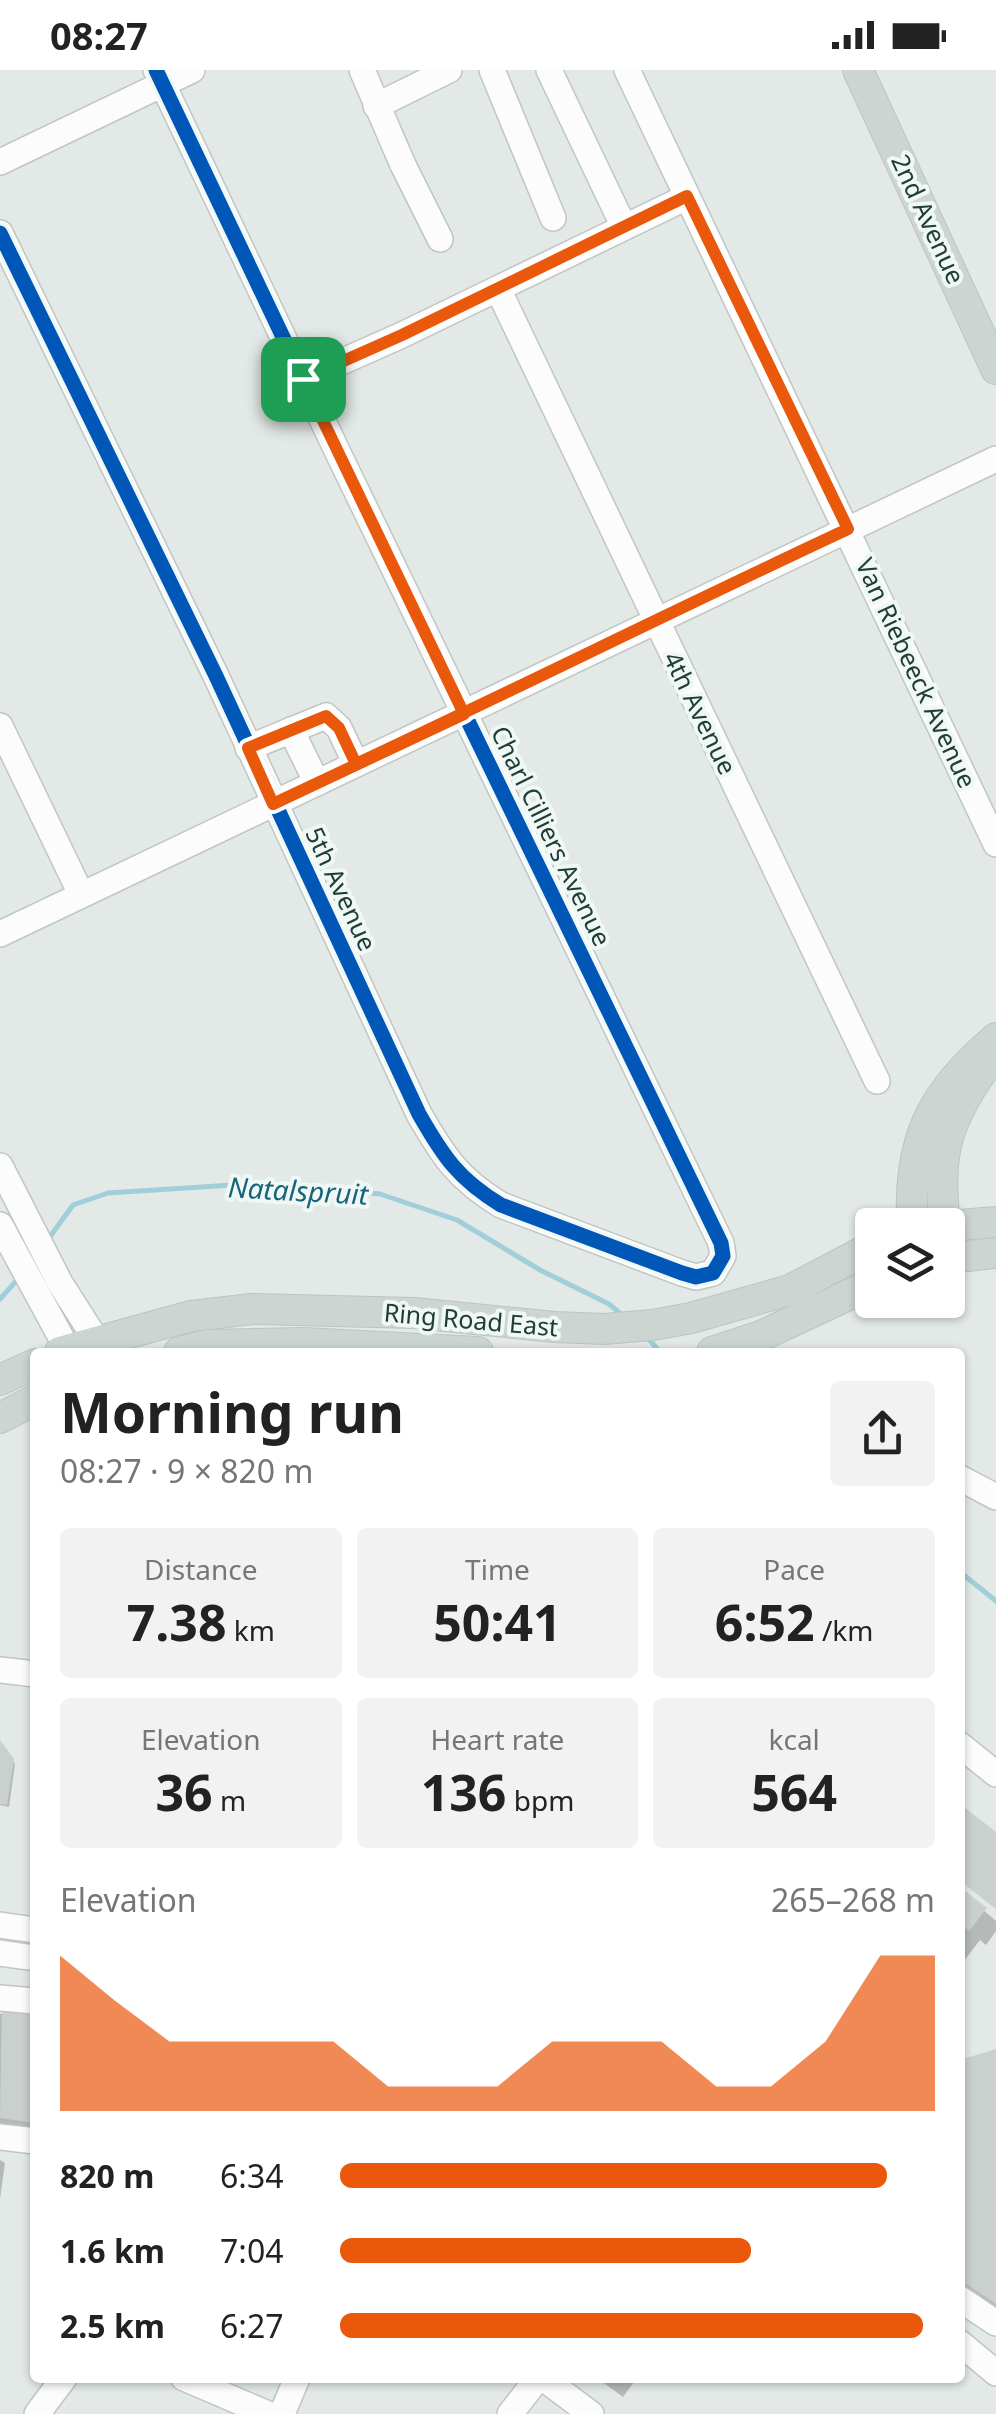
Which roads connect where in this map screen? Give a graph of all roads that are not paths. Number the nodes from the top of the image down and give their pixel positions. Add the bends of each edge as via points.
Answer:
1 (192, 70) edge
2 (362, 70) edge
3 (450, 70) edge
4 (492, 70) edge
5 (549, 70) edge
6 (627, 70) edge
7 (858, 70) edge
8 (875, 70) edge
9 (160, 77) edge
10 (376, 106) junction
11 (0, 162) edge
12 (687, 196) junction
13 (553, 218) dead end
14 (623, 225) junction
15 (0, 233) edge
16 (440, 239) dead end
17 (498, 289) junction
18 (996, 327) edge
19 (996, 369) edge
20 (303, 379) junction
21 (996, 459) edge
22 (848, 529) junction
23 (655, 619) junction
24 (464, 714) junction
25 (0, 726) edge
26 (292, 730) junction
27 (248, 748) junction
28 (356, 764) junction
29 (317, 783) junction
30 (273, 804) junction
31 (996, 844) edge
32 (81, 894) junction
33 (0, 934) edge
34 (995, 1041) edge
35 (878, 1081) dead end
36 (0, 1166) edge
37 (913, 1208) edge
38 (944, 1208) edge
39 (996, 1222) edge
40 (965, 1224) edge
41 (2, 1230) edge
42 (721, 1244) joint
43 (996, 1254) edge
44 (855, 1256) edge
45 (965, 1257) edge
46 (50, 1290) junction
47 (855, 1292) edge
48 (468, 1318) junction
49 (100, 1346) edge
50 (64, 1348) edge
51 (198, 1348) edge
52 (402, 1348) edge
53 (468, 1348) edge
54 (726, 1348) edge
55 (30, 1366) edge
56 (0, 1380) edge
57 (30, 1403) edge
58 (0, 1418) edge
59 (965, 1481) edge
60 (996, 1497) edge
61 (0, 1670) edge
62 (30, 1673) edge
63 (965, 1749) edge
64 (996, 1774) edge
65 (0, 1925) edge
66 (30, 1929) edge
67 (0, 1953) edge
68 (30, 1957) edge
69 (0, 1998) edge
70 (30, 2001) edge
71 (0, 2136) edge
72 (30, 2140) edge
73 (965, 2301) edge
74 (996, 2322) edge
75 (965, 2347) edge
76 (996, 2373) edge
77 (60, 2383) edge
78 (196, 2383) edge
79 (295, 2383) edge
80 (537, 2383) edge
81 (545, 2383) edge
82 (564, 2406) edge
83 (37, 2414) edge
84 (268, 2414) edge
85 (282, 2414) edge
86 (510, 2414) edge
87 (591, 2414) edge

1 - 9 street
2 - 10 street
3 - 10 street
4 - 13 street
5 - 14 street
6 - 12 street, Van Riebeeck Avenue
7 - 19 main road, 2nd Avenue
8 - 18 main road, 2nd Avenue
9 - 11 street
9 - 20 street, Charl Cilliers Avenue
10 - 16 street
12 - 14 street
12 - 22 street, Van Riebeeck Avenue
14 - 17 street
15 - 27 street, 5th Avenue
17 - 20 street
17 - 23 street, 4th Avenue
20 - 24 street, Charl Cilliers Avenue
21 - 22 street
22 - 23 street
22 - 31 street, Van Riebeeck Avenue
23 - 24 street
23 - 35 street, 4th Avenue
24 - 28 street
24 - 42 street, Charl Cilliers Avenue
25 - 32 street
26 - 27 street
26 - 28 street via 332,718
26 - 29 street
27 - 30 street, 5th Avenue
28 - 29 street
29 - 30 street
30 - 32 street
30 - 42 street, 5th Avenue via 419,1114 458,1175 501,1204 682,1273 713,1274 723,1256
32 - 33 street
34 - 37 main road via 966,1063 933,1108 921,1136
34 - 38 main road via 953,1118 942,1153
36 - 46 street via 27,1217
39 - 40 main road
41 - 46 street
43 - 45 main road
44 - 48 main road, Ring Road East via 790,1290 691,1318 604,1329
46 - 49 street
46 - 50 street
47 - 54 main road
48 - 49 main road, Ring Road East via 252,1309 191,1316
48 - 53 street
51 - 52 main road, Ring Road East via 304,1342
55 - 56 main road
57 - 58 main road
59 - 60 street
61 - 62 street
63 - 64 street
65 - 66 street
67 - 68 street
69 - 70 street
71 - 72 street
73 - 74 street
75 - 76 street
77 - 83 street
78 - 84 street
79 - 85 street
80 - 86 street
81 - 82 street
82 - 87 street

